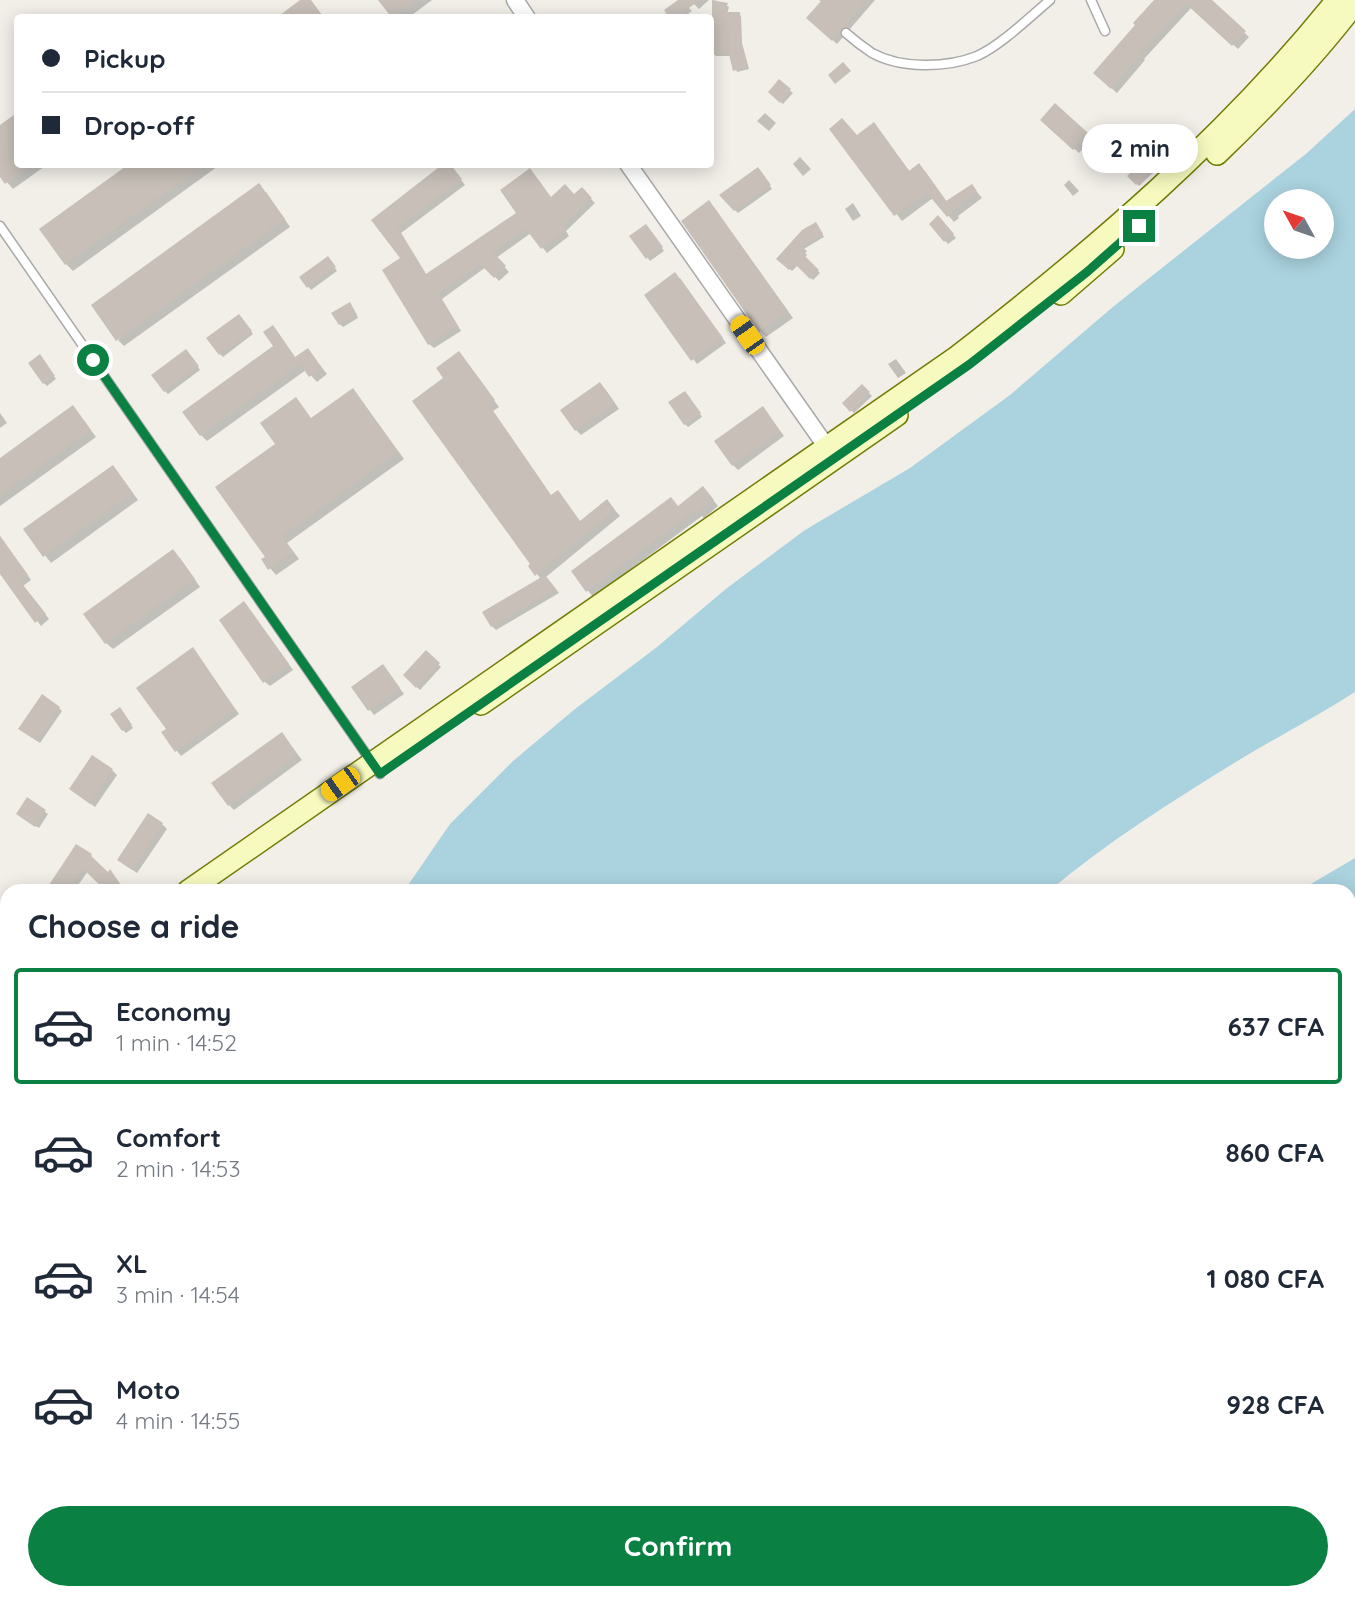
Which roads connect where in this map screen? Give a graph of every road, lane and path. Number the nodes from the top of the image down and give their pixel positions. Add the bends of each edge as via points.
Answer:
1 (1051, 0) edge
2 (1090, 0) edge
3 (1355, 3) edge
4 (1331, 4) edge
5 (1105, 31) dead end
6 (846, 33) dead end
7 (631, 168) edge
8 (0, 226) edge
9 (830, 452) junction
10 (376, 768) junction
11 (199, 884) edge
12 (221, 884) edge

1 - 6 lane via 980,55 958,61 890,60
2 - 5 lane
3 - 9 main road via 1258,115 1087,272 970,364
4 - 9 main road via 1230,121 1135,212 1049,285
7 - 9 street
8 - 10 lane
9 - 10 main road
10 - 11 main road
10 - 12 main road

